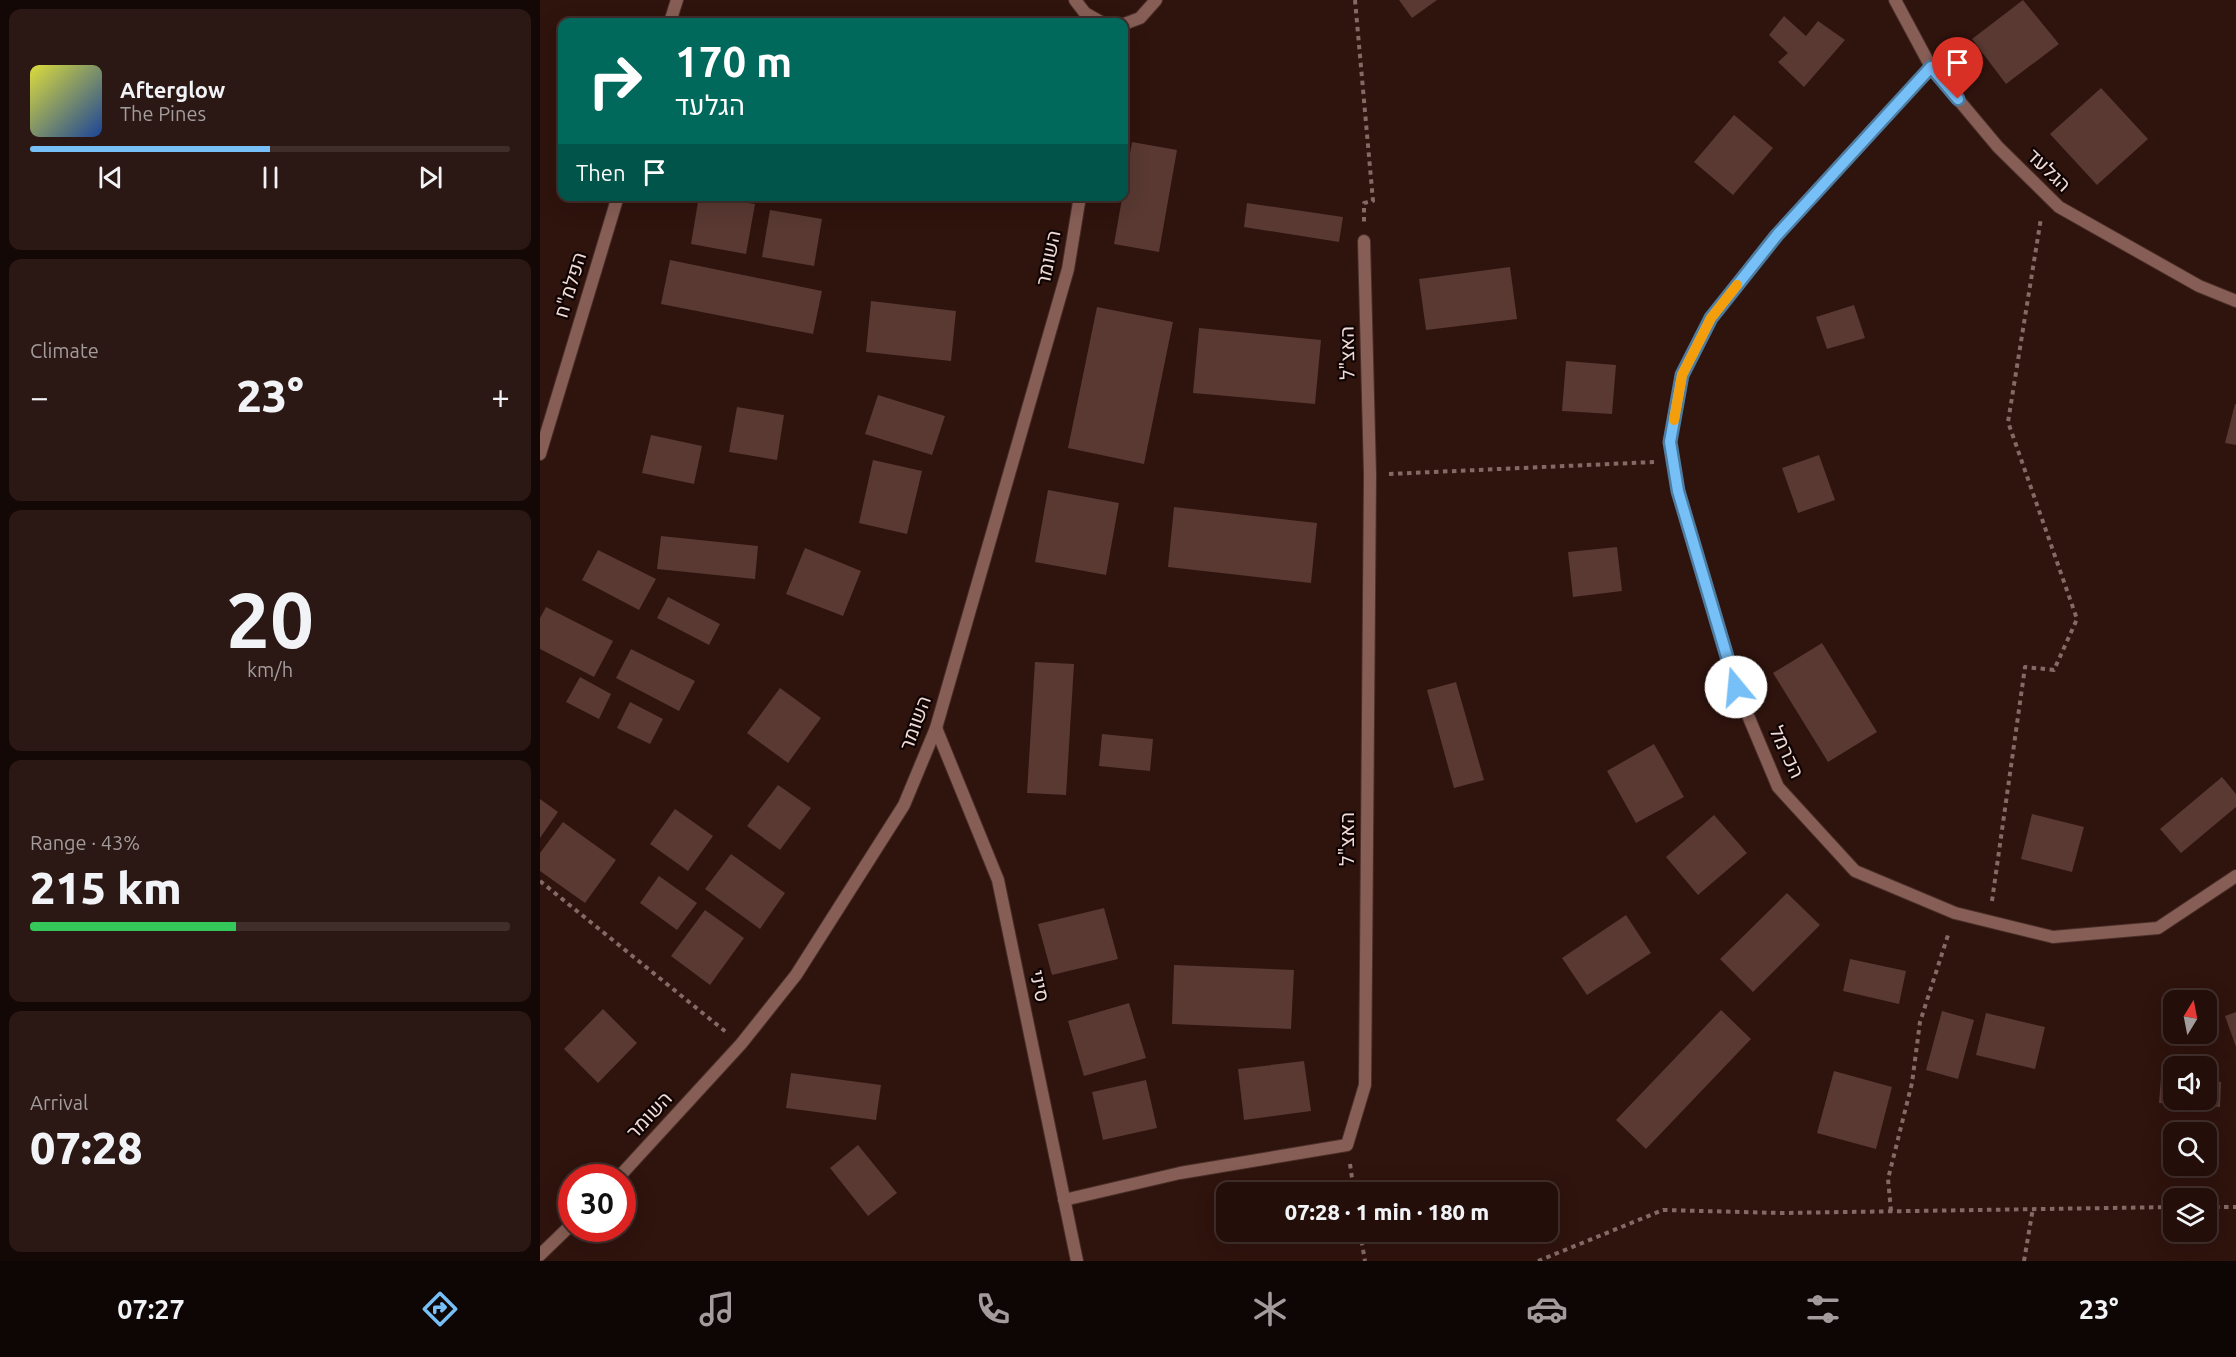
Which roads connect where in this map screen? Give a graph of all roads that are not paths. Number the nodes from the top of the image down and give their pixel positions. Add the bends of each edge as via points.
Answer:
1 (677, 0) edge
2 (1075, 0) edge
3 (1156, 0) edge
4 (1895, 0) edge
5 (671, 18) edge
6 (1094, 18) edge
7 (1128, 22) edge
8 (1931, 67) junction
9 (616, 201) edge
10 (1079, 201) edge
11 (1364, 241) dead end
12 (2236, 301) edge
13 (540, 454) edge
14 (936, 728) junction
15 (2236, 876) edge
16 (631, 1164) edge
17 (1064, 1200) junction
18 (558, 1238) edge
19 (540, 1255) edge
20 (1077, 1261) edge

1 - 5 street
2 - 6 street
3 - 7 street via 1140,18
4 - 8 street, הגלעד
8 - 12 street, הגלעד via 1998,147 2069,213 2199,286
8 - 15 street, הכרמל via 1777,235 1711,318 1682,375 1670,442 1678,491 1736,687 1778,787 1854,871 1955,913 2053,937 2158,928
9 - 13 street, הפלמ"ח
10 - 14 street, השומר via 1068,269
11 - 17 street, האצ"ל via 1370,475 1365,1085 1347,1145 1180,1173
14 - 16 street, השומר via 904,805 796,975 741,1044
14 - 17 street, סיני via 998,880
17 - 20 street, סיני
18 - 19 street

